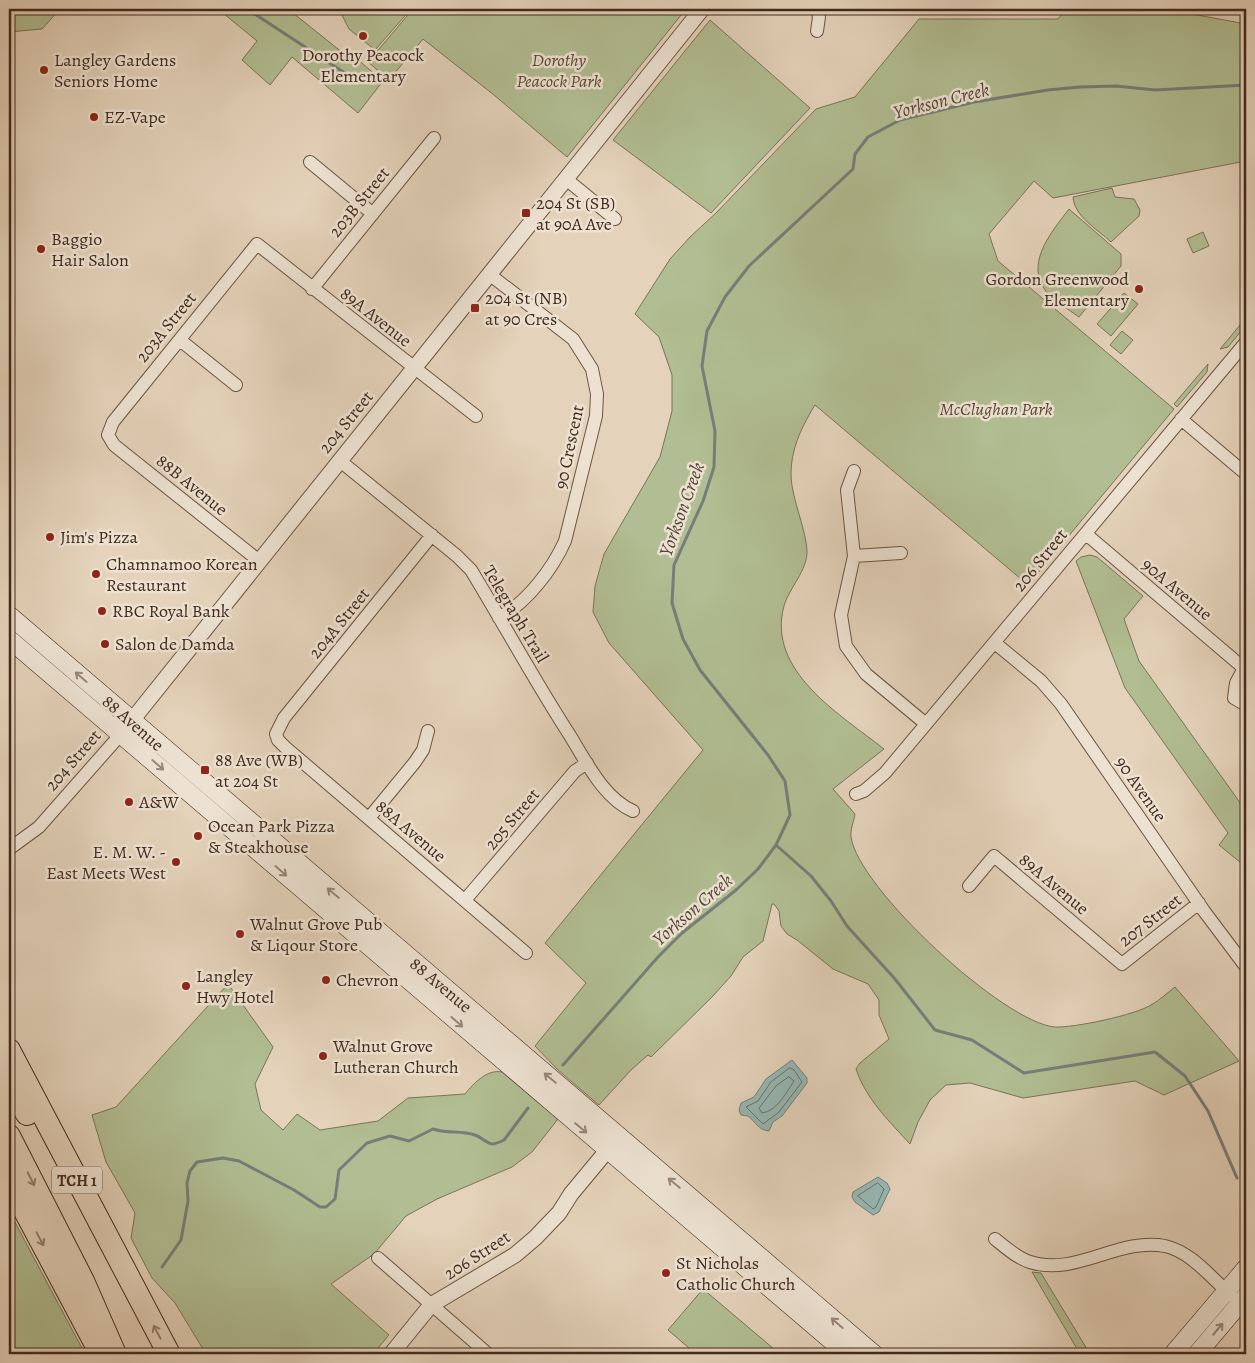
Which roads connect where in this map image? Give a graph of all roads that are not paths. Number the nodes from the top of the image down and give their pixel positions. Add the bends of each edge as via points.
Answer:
1 (702, 9) edge
2 (817, 9) edge
3 (817, 31) dead end
4 (434, 138) dead end
5 (310, 162) dead end
6 (566, 179) junction
7 (373, 214) junction
8 (615, 219) dead end
9 (256, 244) joint
10 (489, 274) junction
11 (312, 289) junction
12 (180, 340) junction
13 (1246, 342) edge
14 (413, 368) junction
15 (236, 385) dead end
16 (476, 416) dead end
17 (1180, 420) junction
18 (108, 435) joint
19 (339, 460) junction
20 (854, 472) dead end
21 (1246, 474) edge
22 (1086, 534) junction
23 (432, 535) junction
24 (901, 553) dead end
25 (854, 556) junction
26 (258, 560) junction
27 (9, 615) edge
28 (499, 618) junction
29 (9, 639) edge
30 (995, 643) junction
31 (1245, 669) edge
32 (1246, 705) edge
33 (926, 724) junction
34 (126, 728) junction
35 (428, 731) dead end
36 (276, 734) joint
37 (587, 763) junction
38 (856, 794) dead end
39 (633, 811) dead end
40 (369, 818) junction
41 (9, 849) edge
42 (969, 886) dead end
43 (465, 900) junction
44 (1199, 903) junction
45 (526, 953) dead end
46 (1122, 964) joint
47 (1246, 967) edge
48 (435, 992) junction
49 (9, 1050) edge
50 (9, 1085) edge
51 (9, 1136) edge
52 (619, 1136) junction
53 (607, 1151) junction
54 (9, 1181) edge
55 (661, 1196) junction
56 (995, 1239) dead end
57 (743, 1242) junction
58 (378, 1258) dead end
59 (1246, 1268) edge
60 (1226, 1291) junction
61 (1243, 1300) edge
62 (431, 1305) junction
63 (145, 1310) junction
64 (101, 1354) edge
65 (115, 1354) edge
66 (169, 1354) edge
67 (392, 1354) edge
68 (488, 1354) edge
69 (847, 1354) edge
70 (874, 1354) edge
71 (1173, 1354) edge
72 (1197, 1354) edge

1 - 6 street, 204 Street
2 - 3 street
4 - 7 street, 203B Street
5 - 7 street
6 - 8 street
6 - 10 street, 204 Street
7 - 11 street, 203B Street
9 - 11 street, 89A Avenue
9 - 12 street, 203A Street
10 - 14 street, 204 Street
10 - 28 street, 90 Crescent via 573,339 592,369 597,394 596,416 559,556 520,604
11 - 14 street, 89A Avenue
12 - 15 street
12 - 18 street, 203A Street via 113,422
13 - 17 street, 206 Street
14 - 16 street, 89A Avenue
14 - 19 street, 204 Street
17 - 21 street
17 - 22 street, 206 Street
18 - 26 street, 88B Avenue via 114,445
19 - 23 street, Telegraph Trail
19 - 26 street, 204 Street
20 - 25 street via 847,490
22 - 30 street, 206 Street
22 - 31 street, 90A Avenue
23 - 28 street, Telegraph Trail via 471,570
23 - 36 street, 204A Street via 284,718
24 - 25 street
25 - 33 street via 841,615 846,646 866,674
26 - 34 street, 204 Street
34 -> 27 main road, 88 Avenue
28 - 37 street, Telegraph Trail
29 - 34 main road, 88 Avenue
30 - 33 street, 206 Street
30 - 44 street, 90 Avenue via 1054,695
31 - 32 street via 1236,683 1234,698
33 - 38 street, 206 Street via 885,773
34 - 41 street, 204 Street via 39,827
34 - 48 main road, 88 Avenue
35 - 40 street via 423,750 415,762
36 - 40 street, 88A Avenue via 285,747
37 - 39 street, Telegraph Trail via 611,796 621,806
37 - 43 street, 205 Street via 575,771
40 - 43 street, 88A Avenue
42 - 46 street, 89A Avenue via 994,856
43 - 45 street, 88A Avenue
44 - 46 street, 207 Street
44 - 47 street, 90 Avenue
52 -> 48 main road, 88 Avenue
48 -> 53 main road, 88 Avenue
49 - 63 highway, TCH 1
50 - 63 highway
51 -> 65 highway via 83,1281
52 - 53 street, 206 Street
57 -> 52 main road, 88 Avenue
53 - 55 main road, 88 Avenue
53 - 62 street, 206 Street via 559,1213 515,1255
54 -> 64 highway
55 - 57 main road via 678,1202 731,1244
55 - 69 main road, 88 Avenue
56 - 60 street via 1029,1262 1055,1266 1137,1245 1165,1246 1188,1256
70 -> 57 main road, 88 Avenue
58 - 62 street
59 - 60 main road
60 - 61 street
60 - 71 main road
72 -> 61 main road
62 - 67 street, 206 Street
62 - 68 street
66 -> 63 highway, TCH 1

